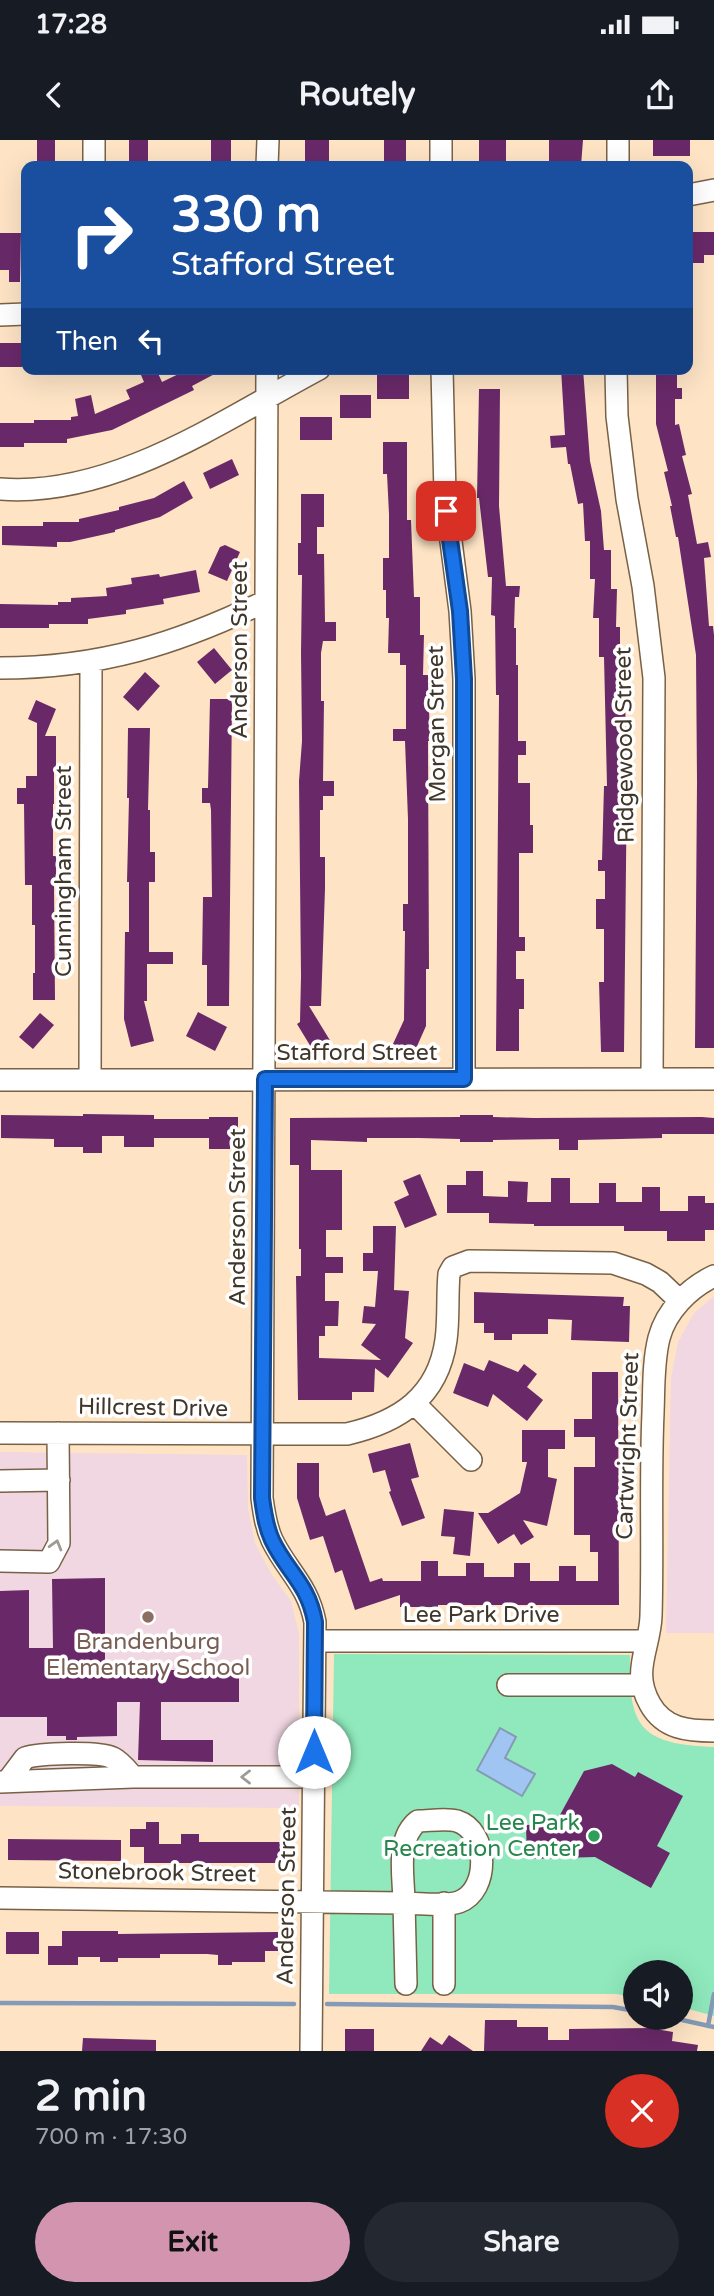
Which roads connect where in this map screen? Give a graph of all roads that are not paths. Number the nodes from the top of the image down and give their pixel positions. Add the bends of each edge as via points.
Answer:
1 (94, 140) edge
2 (268, 140) edge
3 (441, 140) edge
4 (618, 140) edge
5 (94, 161) edge
6 (268, 161) edge
7 (441, 161) edge
8 (618, 161) edge
9 (714, 190) edge
10 (693, 194) edge
11 (21, 314) edge
12 (0, 315) edge
13 (267, 375) edge
14 (308, 375) edge
15 (442, 375) edge
16 (616, 375) edge
17 (267, 397) junction
18 (0, 489) edge
19 (267, 601) junction
20 (90, 662) junction
21 (0, 667) edge
22 (265, 1079) junction
23 (464, 1079) junction
24 (652, 1079) junction
25 (714, 1079) edge
26 (0, 1080) edge
27 (90, 1080) junction
28 (714, 1276) edge
29 (680, 1301) junction
30 (414, 1404) junction
31 (0, 1433) edge
32 (58, 1433) junction
33 (262, 1435) junction
34 (471, 1460) dead end
35 (59, 1480) junction
36 (0, 1481) edge
37 (0, 1561) edge
38 (315, 1641) junction
39 (647, 1641) junction
40 (508, 1685) dead end
41 (642, 1685) junction
42 (714, 1731) edge
43 (314, 1777) junction
44 (4, 1782) edge
45 (0, 1898) edge
46 (313, 1901) junction
47 (404, 1903) junction
48 (444, 1903) junction
49 (406, 1984) dead end
50 (444, 1984) dead end
51 (312, 2051) edge

1 - 5 street
2 - 6 street
3 - 7 street
4 - 8 street
9 - 10 street
11 - 12 street
13 - 17 street, Anderson Street
14 - 17 street
15 - 23 street, Morgan Street via 445,495 464,679
16 - 24 street, Ridgewood Street via 627,499 654,678
17 - 18 street via 112,474 78,483
17 - 19 street, Anderson Street
19 - 20 street via 174,641
19 - 22 street, Anderson Street
20 - 21 street
20 - 27 street, Cunningham Street
22 - 23 street, Stafford Street
22 - 27 street, Stafford Street
22 - 33 street, Anderson Street
23 - 24 street, Stafford Street
24 - 25 street, Stafford Street
26 - 27 street, Stafford Street
28 - 29 street, Cartwright Street
29 - 30 street, Hillcrest Drive via 646,1274 613,1263 458,1264 449,1274 443,1354 436,1374
29 - 39 street, Cartwright Street via 663,1325 655,1359
30 - 33 street, Hillcrest Drive via 379,1426 347,1434
30 - 34 street
31 - 32 street, Hillcrest Drive
32 - 33 street, Hillcrest Drive
32 - 35 street
33 - 38 street, Anderson Street via 264,1515 272,1541 308,1596
35 - 36 street
37 -> 35 street via 50,1562 59,1543
38 - 39 street, Lee Park Drive
38 - 43 street, Anderson Street
39 - 41 street, Cartwright Street via 642,1654
40 - 41 street
41 - 42 street via 649,1703 669,1724
43 -> 44 street via 133,1777 107,1756 47,1754 25,1758
43 - 46 street, Anderson Street
45 - 46 street, Stonebrook Street
46 - 47 street, Stonebrook Street
46 - 51 street, Anderson Street
47 - 48 street
47 - 48 street via 403,1845 410,1827 418,1821 457,1822 477,1838 480,1876 467,1898
47 - 49 street
48 - 50 street

